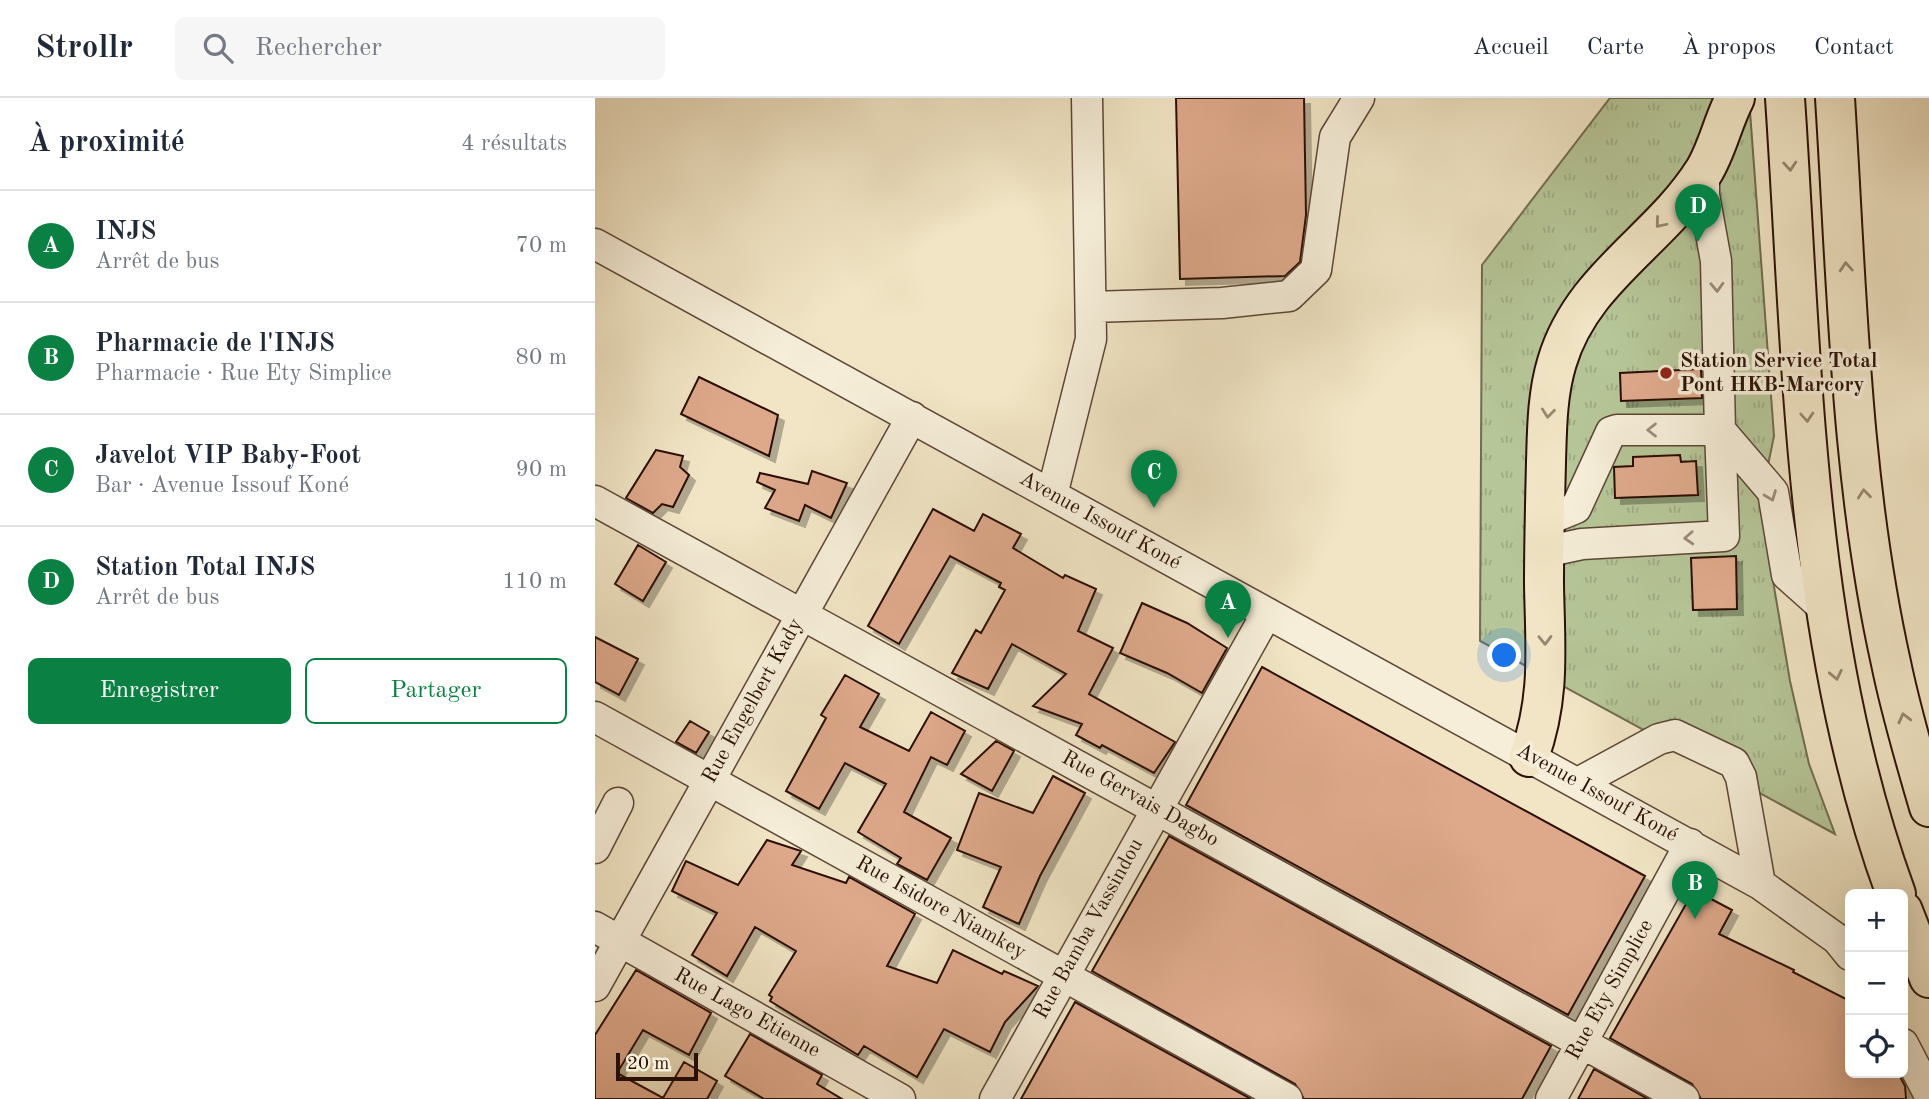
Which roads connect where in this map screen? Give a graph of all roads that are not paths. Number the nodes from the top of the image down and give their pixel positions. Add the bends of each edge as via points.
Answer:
1 (1087, 98) edge
2 (1359, 98) edge
3 (1735, 98) edge
4 (1785, 98) edge
5 (1835, 98) edge
6 (1704, 171) junction
7 (595, 244) edge
8 (1091, 307) junction
9 (912, 417) junction
10 (1720, 430) junction
11 (1052, 495) junction
12 (595, 501) edge
13 (1544, 536) junction
14 (1824, 608) junction
15 (1267, 613) junction
16 (802, 614) junction
17 (595, 717) edge
18 (1529, 757) junction
19 (709, 780) junction
20 (1578, 783) junction
21 (618, 803) dead end
22 (1929, 807) edge
23 (1156, 808) junction
24 (1690, 845) junction
25 (595, 848) edge
26 (1760, 884) junction
27 (1894, 889) edge
28 (1908, 924) edge
29 (608, 934) edge
30 (1847, 952) edge
31 (1064, 976) junction
32 (1929, 978) edge
33 (595, 986) edge
34 (1583, 1041) junction
35 (1908, 1054) edge
36 (1929, 1094) edge
37 (900, 1099) edge
38 (995, 1099) edge
39 (1287, 1099) edge
40 (1551, 1099) edge
41 (1685, 1099) edge

1 - 8 street
2 - 8 street via 1335,137 1316,270 1289,296
3 - 6 highway
4 -> 14 highway
22 -> 5 highway via 1890,662 1867,523
6 -> 10 street via 1716,261
6 -> 13 highway via 1643,243 1588,297 1569,330 1556,364 1547,412
7 - 9 street, Avenue Issouf Koné
8 - 11 street via 1091,339
9 - 11 street, Avenue Issouf Koné
9 - 16 street, Rue Engelbert Kady
10 -> 13 street via 1611,432 1576,508
10 -> 13 street via 1724,536 1582,544
10 -> 14 street via 1773,492 1787,575
11 - 15 street, Avenue Issouf Koné
12 - 16 street, Rue Gervais Dagbo
13 -> 18 highway via 1546,692
14 -> 27 highway via 1853,751
15 - 18 street, Avenue Issouf Koné
15 - 23 street, Rue Bamba Vassindou
16 - 19 street, Rue Engelbert Kady
16 - 23 street, Rue Gervais Dagbo
17 - 19 street, Rue Isidore Niamkey
18 - 20 street, Avenue Issouf Koné
19 - 29 street, Rue Engelbert Kady
19 - 31 street, Rue Isidore Niamkey
20 - 24 street, Avenue Issouf Koné
20 - 26 street via 1659,739 1675,735 1734,763 1741,777
21 - 25 street
23 - 31 street, Rue Bamba Vassindou
23 - 34 street, Rue Gervais Dagbo
24 - 26 street, Avenue Issouf Koné
24 - 34 street, Rue Ety Simplice
26 - 30 street, Avenue Issouf Koné via 1837,939
28 - 32 highway
29 - 33 street, Rue Engelbert Kady
29 - 37 street, Rue Lago Etienne
31 - 38 street, Rue Bamba Vassindou
31 - 39 street, Rue Isidore Niamkey
34 - 40 street, Rue Ety Simplice
34 - 41 street, Rue Gervais Dagbo
35 - 36 street

